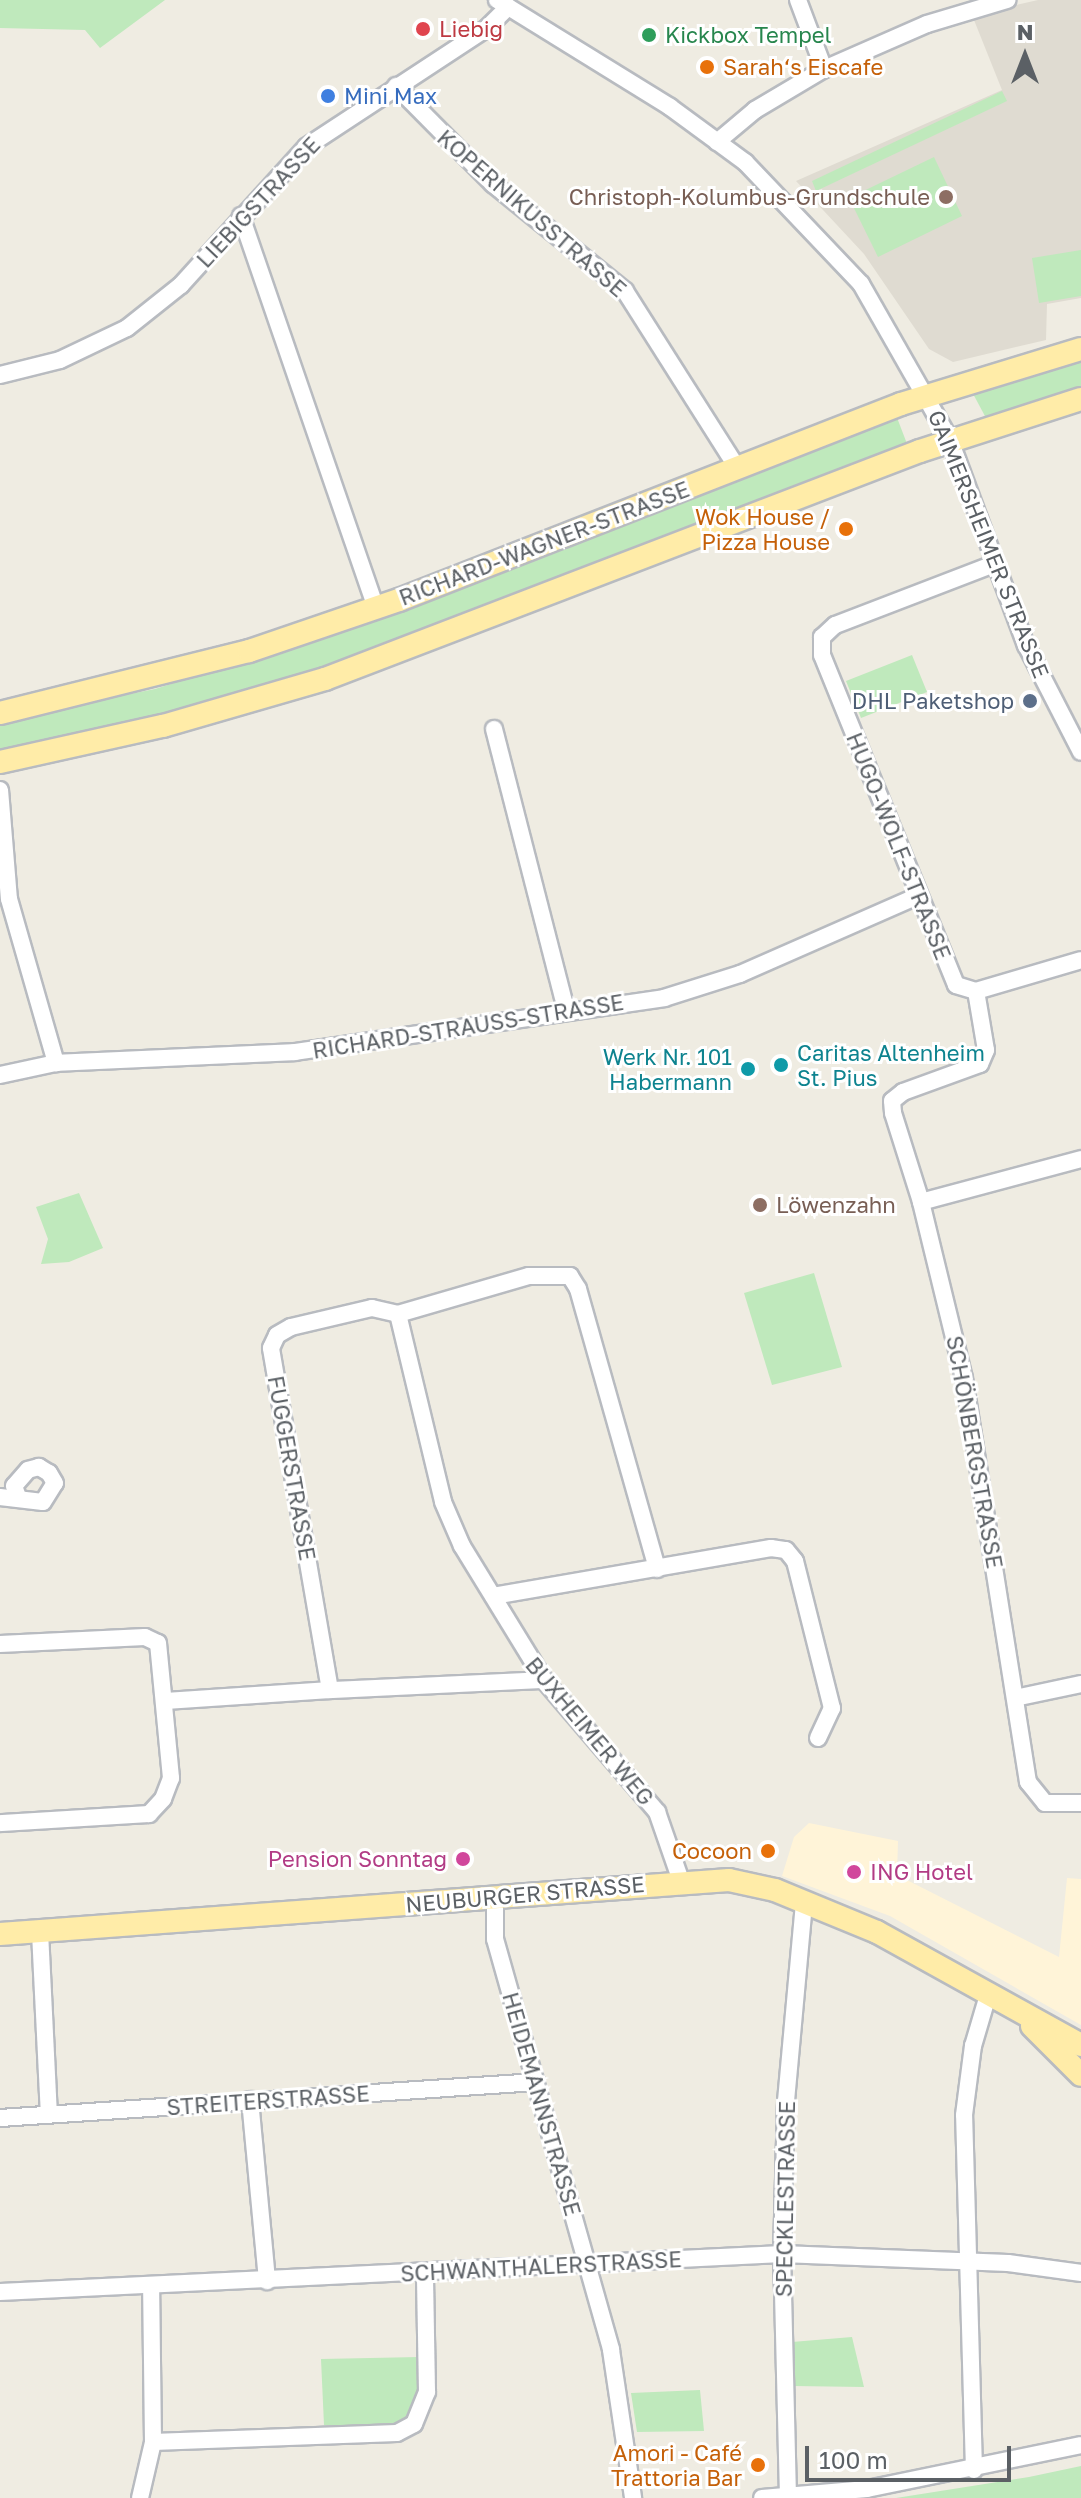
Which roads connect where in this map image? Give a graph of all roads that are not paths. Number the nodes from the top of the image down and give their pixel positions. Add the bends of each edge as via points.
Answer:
1 (798, 0) edge
2 (1007, 0) edge
3 (502, 4) edge
4 (824, 69) junction
5 (396, 86) junction
6 (717, 142) junction
7 (241, 216) junction
8 (1081, 349) edge
9 (0, 375) edge
10 (928, 395) junction
11 (1081, 399) edge
12 (950, 440) junction
13 (738, 469) junction
14 (994, 564) junction
15 (376, 607) junction
16 (0, 713) edge
17 (494, 729) dead end
18 (1081, 752) edge
19 (0, 762) edge
20 (0, 790) edge
21 (918, 896) junction
22 (1081, 960) edge
23 (976, 991) junction
24 (566, 1010) junction
25 (56, 1063) junction
26 (0, 1075) edge
27 (1081, 1159) edge
28 (921, 1202) junction
29 (398, 1314) junction
30 (0, 1497) edge
31 (18, 1497) dead end
32 (657, 1569) junction
33 (493, 1596) junction
34 (0, 1644) edge
35 (544, 1680) junction
36 (1081, 1684) edge
37 (330, 1690) junction
38 (1015, 1698) junction
39 (166, 1701) junction
40 (818, 1738) dead end
41 (1081, 1803) edge
42 (0, 1823) edge
43 (681, 1881) junction
44 (495, 1897) junction
45 (804, 1902) junction
46 (40, 1932) junction
47 (0, 1934) edge
48 (988, 1995) junction
49 (1019, 2014) junction
50 (1081, 2045) edge
51 (1081, 2075) edge
52 (536, 2082) junction
53 (250, 2100) junction
54 (49, 2114) junction
55 (0, 2118) edge
56 (782, 2254) junction
57 (967, 2260) junction
58 (587, 2261) junction
59 (425, 2272) junction
60 (1081, 2273) edge
61 (267, 2281) junction
62 (151, 2287) junction
63 (0, 2292) edge
64 (153, 2442) junction
65 (1081, 2445) edge
66 (974, 2470) junction
67 (788, 2497) edge
68 (140, 2498) edge
69 (633, 2498) edge
70 (762, 2498) edge

1 - 4 street
2 - 4 street via 927,24
3 - 5 street, LIEBIGSTRASSE via 487,28
3 - 6 street, GAIMERSHEIMER STRASSE via 670,107
4 - 6 street via 755,110
5 - 7 street, LIEBIGSTRASSE via 306,147
5 - 13 street, KOPERNIKUSSTRASSE via 493,184 625,291
6 - 10 street, GAIMERSHEIMER STRASSE via 801,218 861,284
7 - 9 street, LIEBIGSTRASSE via 181,285 127,328 60,360
7 - 15 street
8 - 10 main road, RICHARD-WAGNER-STRASSE
10 - 12 street, GAIMERSHEIMER STRASSE
10 - 13 main road, RICHARD-WAGNER-STRASSE
11 - 12 main road
12 - 14 street, GAIMERSHEIMER STRASSE
12 - 19 main road via 325,679 163,726
13 - 15 main road, RICHARD-WAGNER-STRASSE
14 - 18 street, GAIMERSHEIMER STRASSE via 1026,645
14 - 21 street, HUGO-WOLF-STRASSE via 835,625 822,637 822,655
15 - 16 main road, RICHARD-WAGNER-STRASSE via 148,680
17 - 24 street
20 - 25 street via 9,899
21 - 23 street, HUGO-WOLF-STRASSE via 956,985
21 - 24 street, RICHARD-STRAUSS-STRASSE via 700,989
22 - 23 street
23 - 28 street, SCHÖNBERGSTRASSE via 986,1050 980,1064 903,1092 892,1101
24 - 25 street, RICHARD-STRAUSS-STRASSE via 295,1052
25 - 26 street, RICHARD-STRAUSS-STRASSE
27 - 28 street
28 - 38 street, SCHÖNBERGSTRASSE via 964,1378
29 - 32 street, FUGGERSTRASSE via 529,1276 570,1276
29 - 33 street, BUXHEIMER WEG via 443,1502
29 - 37 street, FUGGERSTRASSE via 372,1308 291,1327 277,1335 271,1348
30 - 31 street
32 - 33 street
32 - 40 street via 771,1548 786,1550 795,1561 832,1708
33 - 35 street, BUXHEIMER WEG
34 - 39 street via 145,1637 158,1643 163,1653
35 - 37 street
35 - 43 street, BUXHEIMER WEG via 657,1812
36 - 38 street
37 - 39 street
38 - 41 street, SCHÖNBERGSTRASSE via 1028,1782 1045,1803
39 - 42 street via 171,1778 163,1799 149,1814
43 - 44 main road, NEUBURGER STRASSE
43 - 45 main road, NEUBURGER STRASSE via 758,1885
44 - 46 main road, NEUBURGER STRASSE
44 - 52 street, HEIDEMANNSTRASSE via 495,1939
45 - 48 main road, NEUBURGER STRASSE via 877,1932
45 - 56 street, SPECKLESTRASSE via 786,2101
46 - 47 main road, NEUBURGER STRASSE
46 - 54 street
48 - 49 main road, NEUBURGER STRASSE
48 - 57 street via 973,2046 964,2115
49 - 50 main road, NEUBURGER STRASSE
49 - 51 main road, NEUBURGER STRASSE
52 - 53 street, STREITERSTRASSE
52 - 58 street, HEIDEMANNSTRASSE
53 - 54 street, STREITERSTRASSE
53 - 61 street
54 - 55 street, STREITERSTRASSE
56 - 57 street, SCHWANTHALERSTRASSE
56 - 58 street, SCHWANTHALERSTRASSE
56 - 67 street, SPECKLESTRASSE
57 - 60 street, SCHWANTHALERSTRASSE
57 - 66 street
58 - 59 street, SCHWANTHALERSTRASSE
58 - 69 street, HEIDEMANNSTRASSE via 611,2350
59 - 61 street, SCHWANTHALERSTRASSE
59 - 64 street via 427,2392 414,2424 397,2433
61 - 62 street, SCHWANTHALERSTRASSE
62 - 63 street, SCHWANTHALERSTRASSE
62 - 64 street
64 - 68 street
65 - 66 street
66 - 67 street
67 - 70 street

